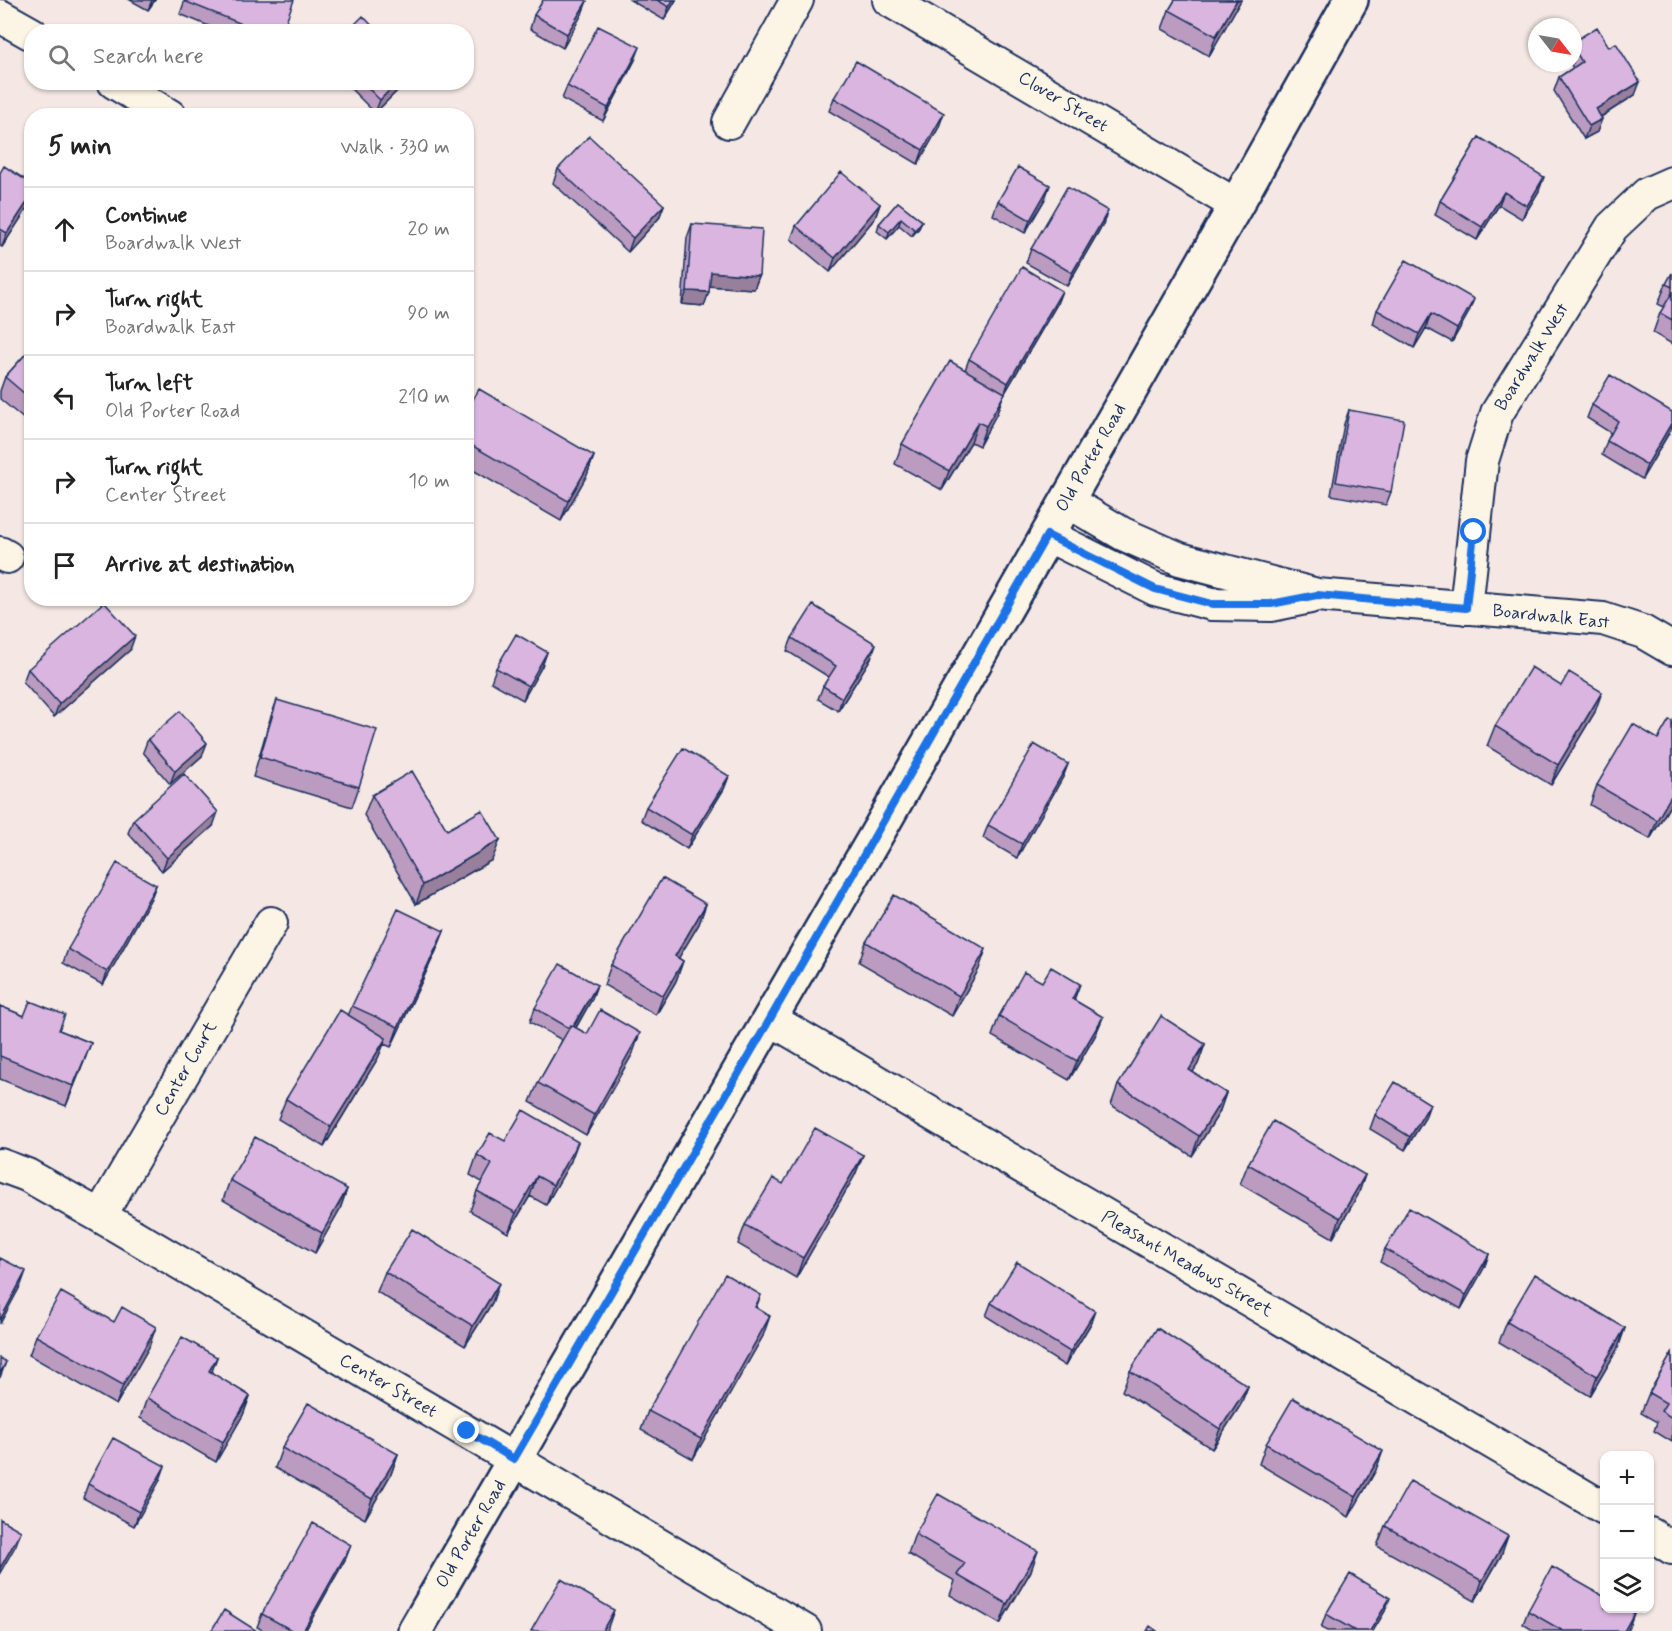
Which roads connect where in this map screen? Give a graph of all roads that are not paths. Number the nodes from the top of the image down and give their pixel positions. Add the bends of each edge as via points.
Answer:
1 (797, 0) edge
2 (889, 0) edge
3 (1351, 0) edge
4 (0, 16) edge
5 (24, 30) edge
6 (127, 90) edge
7 (157, 108) edge
8 (729, 123) dead end
9 (1672, 183) edge
10 (1236, 205) junction
11 (1067, 501) junction
12 (1047, 535) junction
13 (1317, 595) junction
14 (1466, 608) junction
15 (1672, 649) edge
16 (271, 923) dead end
17 (770, 1019) junction
18 (0, 1165) edge
19 (100, 1216) junction
20 (514, 1459) junction
21 (1600, 1505) edge
22 (1654, 1537) edge
23 (1672, 1548) edge
24 (415, 1631) edge
25 (805, 1631) edge

1 - 8 street
2 - 10 street, Clover Street
3 - 10 street, Old Porter Road
4 - 5 street
6 - 7 street
9 - 14 street, Boardwalk West via 1647,194 1612,227 1497,413 1482,461
10 - 11 street, Old Porter Road
11 - 12 street, Old Porter Road
11 - 13 street, Boardwalk East via 1123,534 1180,559
12 - 13 street, Boardwalk East via 1155,589 1212,604 1271,604
12 - 17 street, Old Porter Road
13 - 14 street, Boardwalk East
14 - 15 street, Boardwalk East via 1603,619 1643,632
16 - 19 street, Center Court
17 - 20 street, Old Porter Road
17 - 21 street, Pleasant Meadows Street
18 - 19 street, Center Street via 27,1174
19 - 20 street, Center Street
20 - 24 street, Old Porter Road
20 - 25 street, Center Street
22 - 23 street

